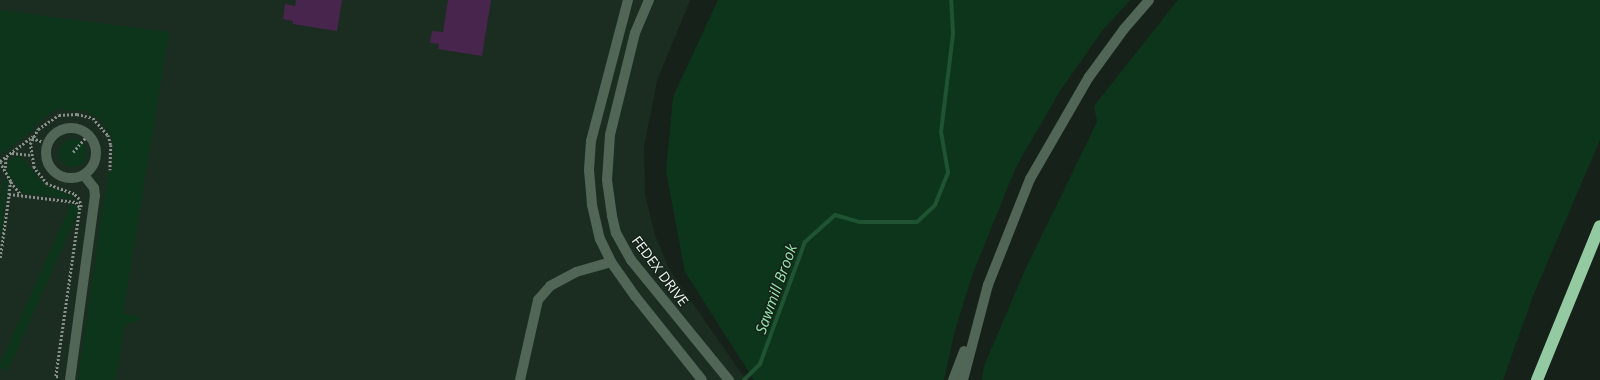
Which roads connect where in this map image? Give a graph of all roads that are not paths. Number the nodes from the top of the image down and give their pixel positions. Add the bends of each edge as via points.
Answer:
1 (628, 0) edge
2 (650, 0) edge
3 (1149, 0) edge
4 (84, 175) junction
5 (1600, 226) edge
6 (612, 262) junction
7 (988, 285) junction
8 (728, 378) edge
9 (70, 380) edge
10 (520, 380) edge
11 (702, 380) edge
12 (954, 380) edge
13 (963, 380) edge
14 (1537, 380) edge

1 - 6 street via 591,141 588,170 592,205 600,239
2 - 8 street, FEDEX DRIVE via 635,33 610,134 606,180 612,216 616,233 631,260
3 - 7 street via 1089,77 1059,127 1030,179
4 - 4 street via 95,162 96,154 95,145 88,135 77,129 68,129 54,136 49,144 47,158 54,171 68,178
4 - 9 street via 94,188 95,196
5 - 14 highway
6 - 10 street via 576,272 550,286 538,300
6 - 11 street via 634,296
7 - 12 street
7 - 13 street

